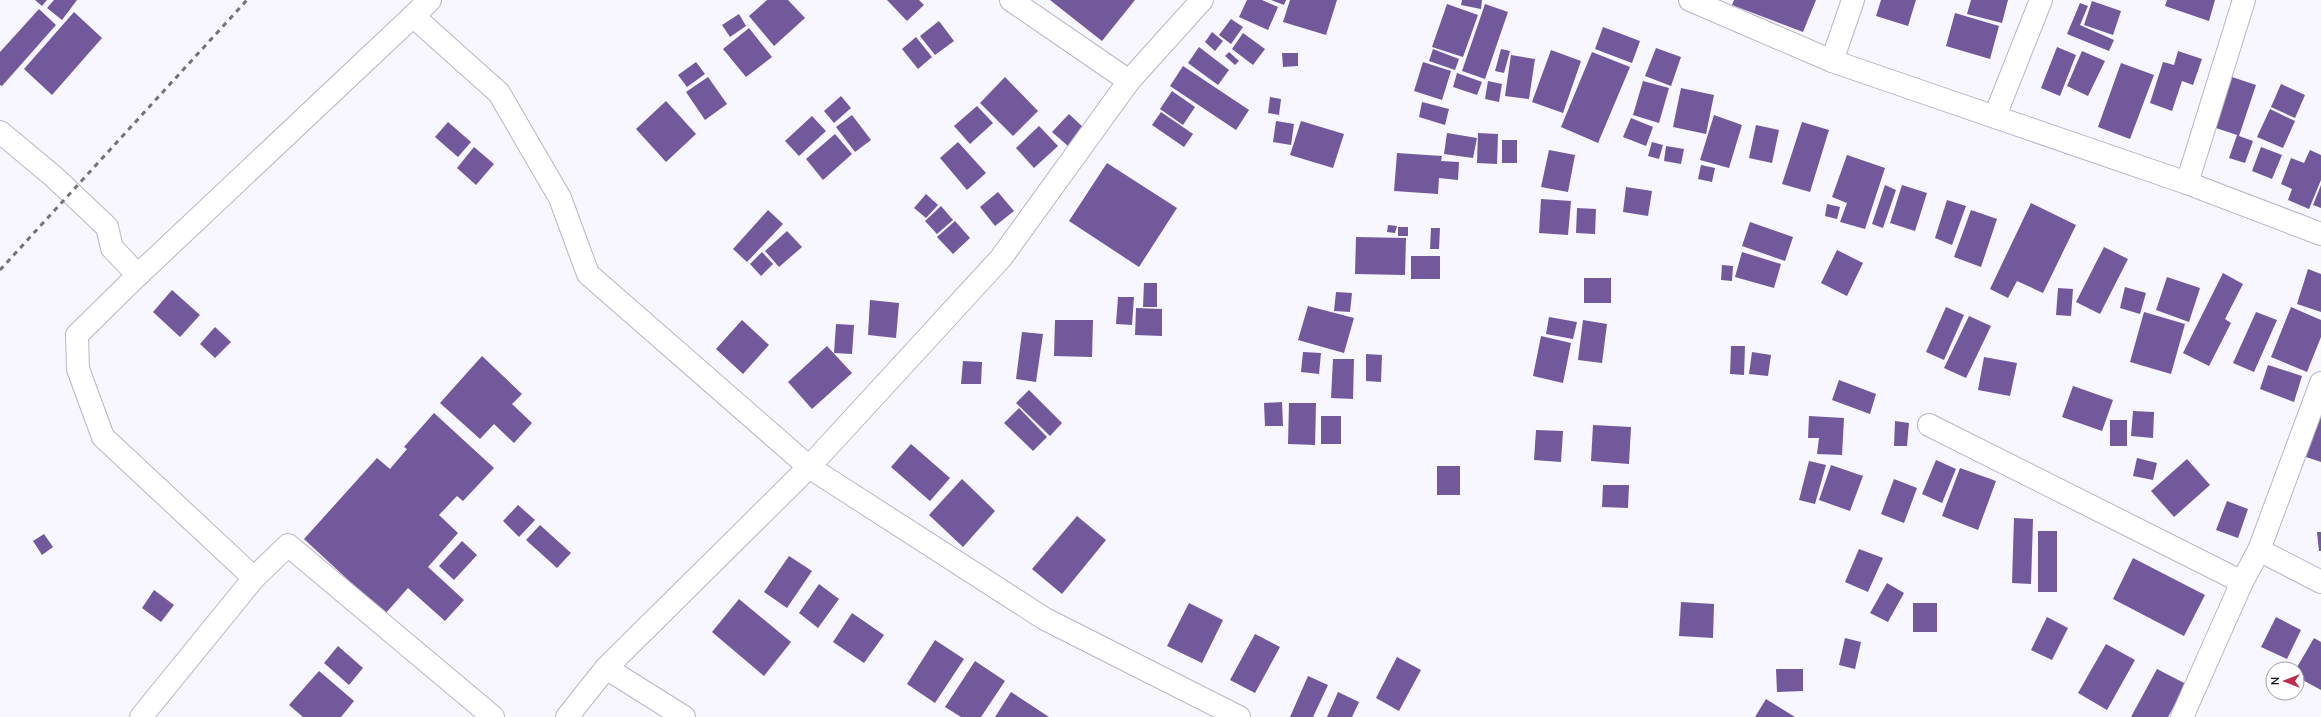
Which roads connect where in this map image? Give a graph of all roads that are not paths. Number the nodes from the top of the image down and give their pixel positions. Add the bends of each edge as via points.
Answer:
1 (430, 0) edge
2 (1011, 0) edge
3 (1202, 0) edge
4 (1690, 0) edge
5 (1853, 0) edge
6 (2042, 0) edge
7 (2244, 0) edge
8 (413, 16) junction
9 (1832, 61) junction
10 (1129, 81) junction
11 (1995, 116) junction
12 (0, 132) edge
13 (2187, 183) junction
14 (2321, 234) edge
15 (138, 275) junction
16 (2321, 383) edge
17 (1929, 425) dead end
18 (809, 467) junction
19 (2259, 550) junction
20 (254, 578) junction
21 (2242, 582) junction
22 (2321, 582) edge
23 (606, 668) junction
24 (142, 717) edge
25 (493, 717) edge
26 (567, 717) edge
27 (684, 717) edge
28 (1239, 717) edge
29 (2183, 717) edge

1 - 8 street
2 - 10 street
3 - 10 street
4 - 9 street
5 - 9 street
6 - 11 street
7 - 13 street
8 - 15 street
8 - 18 street via 499,93 560,198 588,274
9 - 11 street
10 - 18 street via 1001,258
11 - 13 street
12 - 15 street via 53,176 107,227 112,248
13 - 14 street
15 - 20 street via 77,335 78,369 103,437
16 - 19 street
17 - 21 street
18 - 23 street
18 - 28 street via 1045,619
19 - 21 street
19 - 22 street
20 - 24 street
20 - 25 street via 288,545
21 - 29 street
23 - 26 street
23 - 27 street

